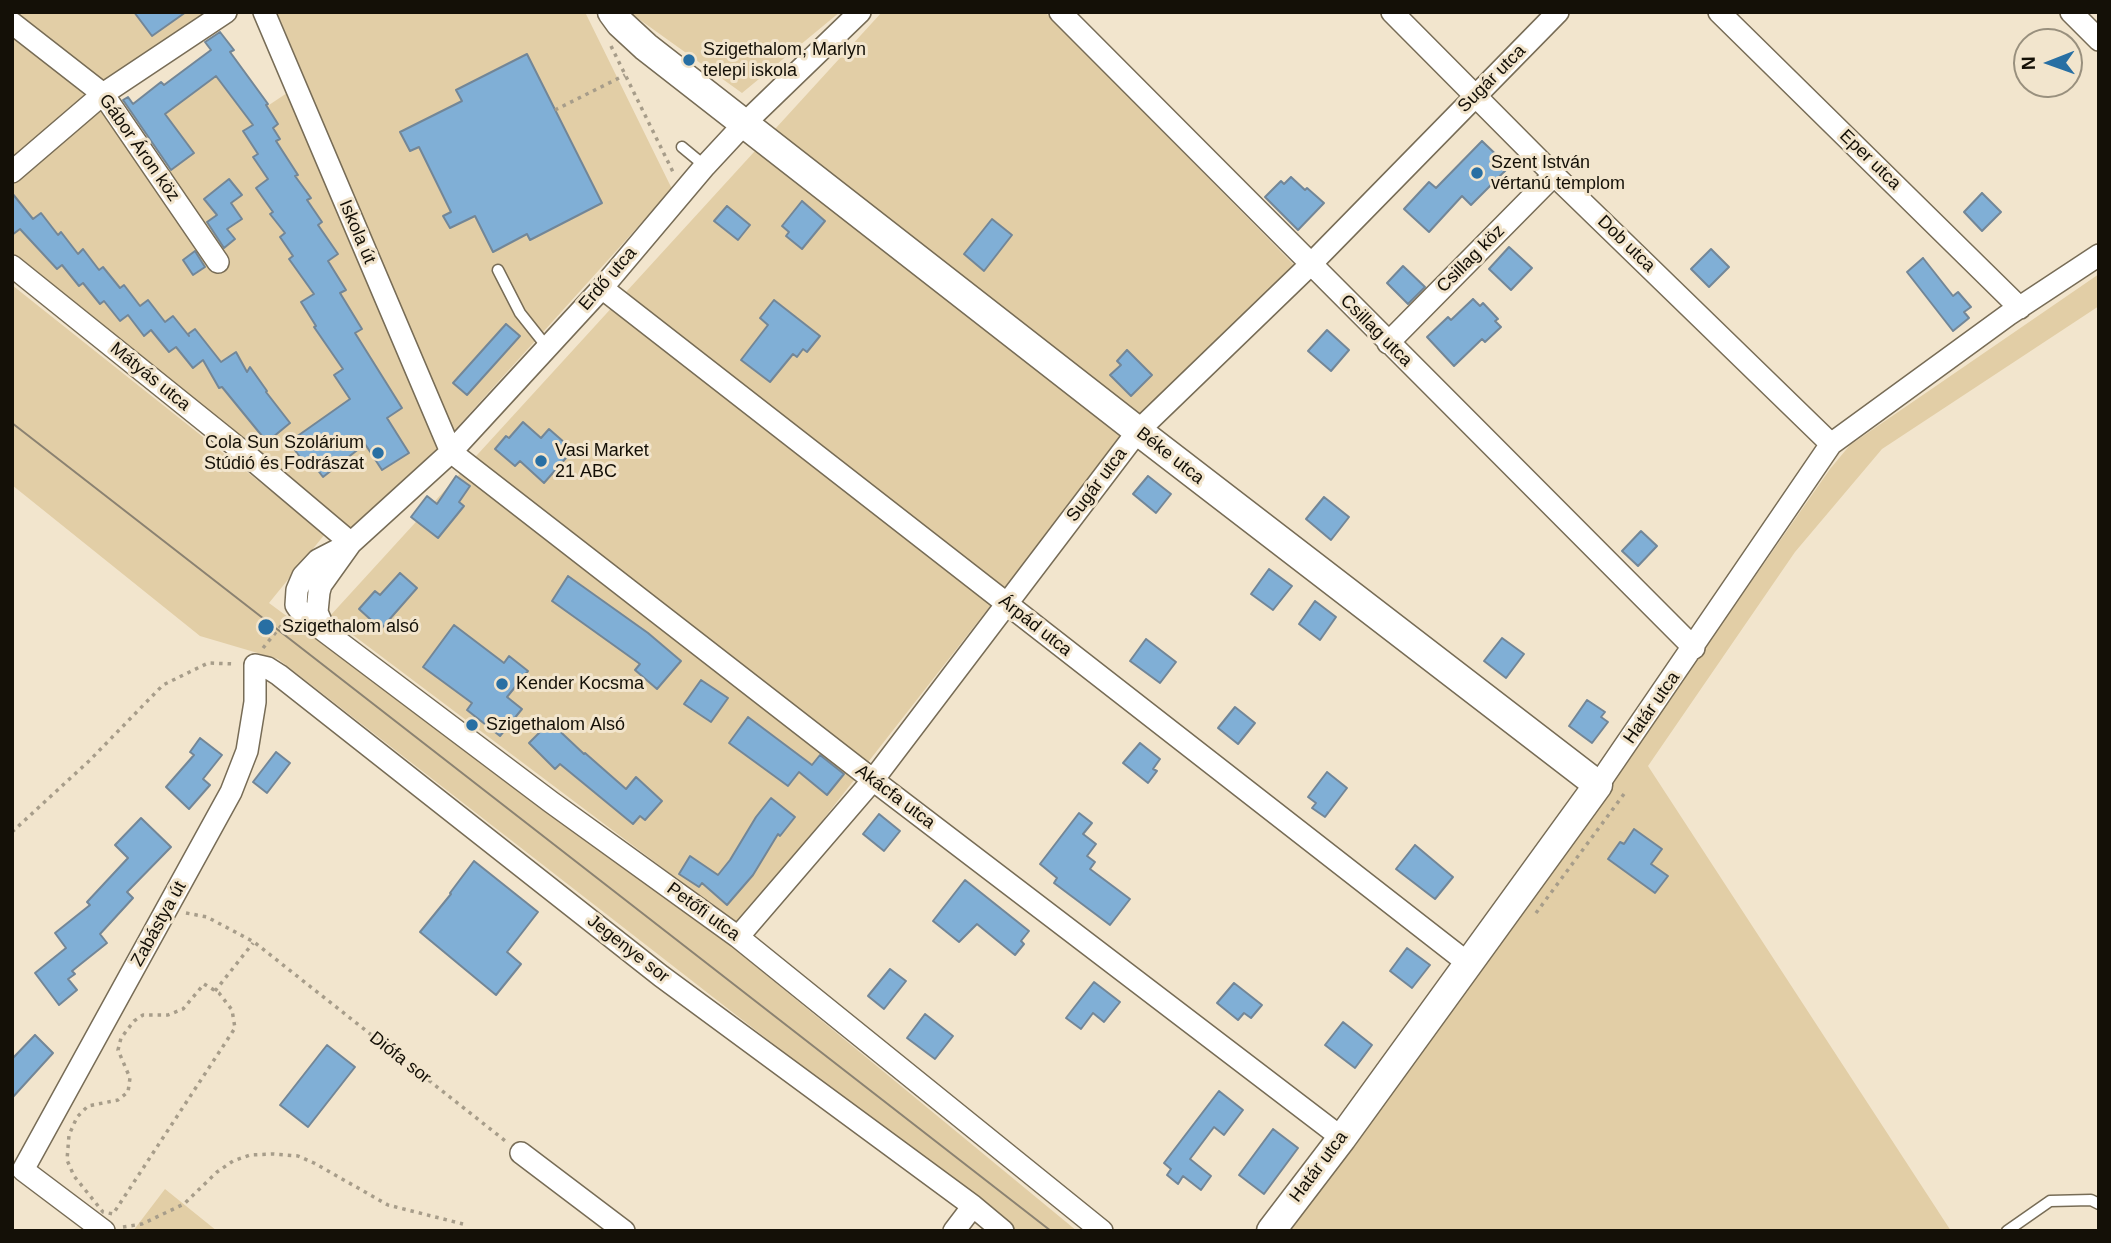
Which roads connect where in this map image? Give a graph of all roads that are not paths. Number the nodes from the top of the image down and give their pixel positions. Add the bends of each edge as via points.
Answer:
1 (226, 12) edge
2 (264, 12) edge
3 (860, 12) edge
4 (1060, 12) edge
5 (1392, 12) edge
6 (1558, 12) edge
7 (1719, 12) edge
8 (2071, 12) edge
9 (12, 23) edge
10 (609, 25) edge
11 (2099, 40) edge
12 (103, 94) junction
13 (1476, 94) junction
14 (744, 124) junction
15 (682, 147) dead end
16 (705, 166) junction
17 (12, 172) edge
18 (1554, 175) junction
19 (2099, 255) edge
20 (218, 262) dead end
21 (1310, 265) junction
22 (12, 267) edge
23 (498, 271) dead end
24 (601, 288) junction
25 (2020, 308) junction
26 (1388, 343) junction
27 (547, 347) junction
28 (1138, 431) junction
29 (1831, 444) junction
30 (451, 452) junction
31 (351, 543) junction
32 (1007, 605) junction
33 (299, 610) joint
34 (325, 631) junction
35 (1694, 648) junction
36 (255, 665) joint
37 (873, 780) junction
38 (1598, 785) junction
39 (738, 937) junction
40 (1469, 964) junction
41 (1342, 1138) junction
42 (521, 1153) road end
43 (2099, 1204) edge
44 (974, 1206) junction
45 (104, 1230) edge
46 (624, 1231) edge
47 (954, 1231) edge
48 (1003, 1231) edge
49 (1102, 1231) edge
50 (1271, 1231) edge
51 (2007, 1231) edge

1 - 12 street
2 - 30 street, Iskola út
3 - 14 street, Erdő utca
4 - 21 street, Csillag utca
5 - 13 street, Dob utca
6 - 13 street, Sugár utca
7 - 25 street, Eper utca
8 - 11 street
9 - 12 street, Gábor Áron köz
10 - 14 street, Béke utca via 633,37
12 - 17 street
12 - 20 street, Gábor Áron köz
13 - 18 street, Dob utca
13 - 21 street, Sugár utca
14 - 16 street, Erdő utca
14 - 28 street, Béke utca
15 - 16 lane
16 - 24 street, Erdő utca
18 - 26 street, Csillag köz
18 - 29 street, Dob utca
19 - 25 street, Határ utca
21 - 26 street, Csillag utca
21 - 28 street, Sugár utca
22 - 31 street, Mátyás utca
23 - 27 lane via 520,313
24 - 27 street, Erdő utca
24 - 32 street, Árpád utca
25 - 29 street, Határ utca
26 - 35 street, Csillag utca
27 - 30 street, Erdő utca
28 - 32 street, Sugár utca
28 - 38 street, Béke utca
29 - 35 street, Határ utca
30 - 31 street, Erdő utca
30 - 37 street, Akácfa utca
31 - 33 street, Erdő utca via 310,568 299,584
31 - 34 street, Erdő utca via 321,585 317,612
32 - 37 street, Sugár utca
32 - 40 street, Árpád utca
33 - 34 street, Petőfi utca
34 - 39 street, Petőfi utca
35 - 38 street, Határ utca
36 - 44 street, Jegenye sor via 279,675 661,976
36 - 45 street, Zabástya út via 247,751 231,792 23,1170
37 - 39 street, Sugár utca
37 - 41 street, Akácfa utca
38 - 40 street, Határ utca
39 - 49 street, Petőfi utca
40 - 41 street, Határ utca
41 - 50 street, Határ utca
42 - 46 street
43 - 51 lane via 2050,1200
44 - 47 street
44 - 48 street, Jegenye sor

